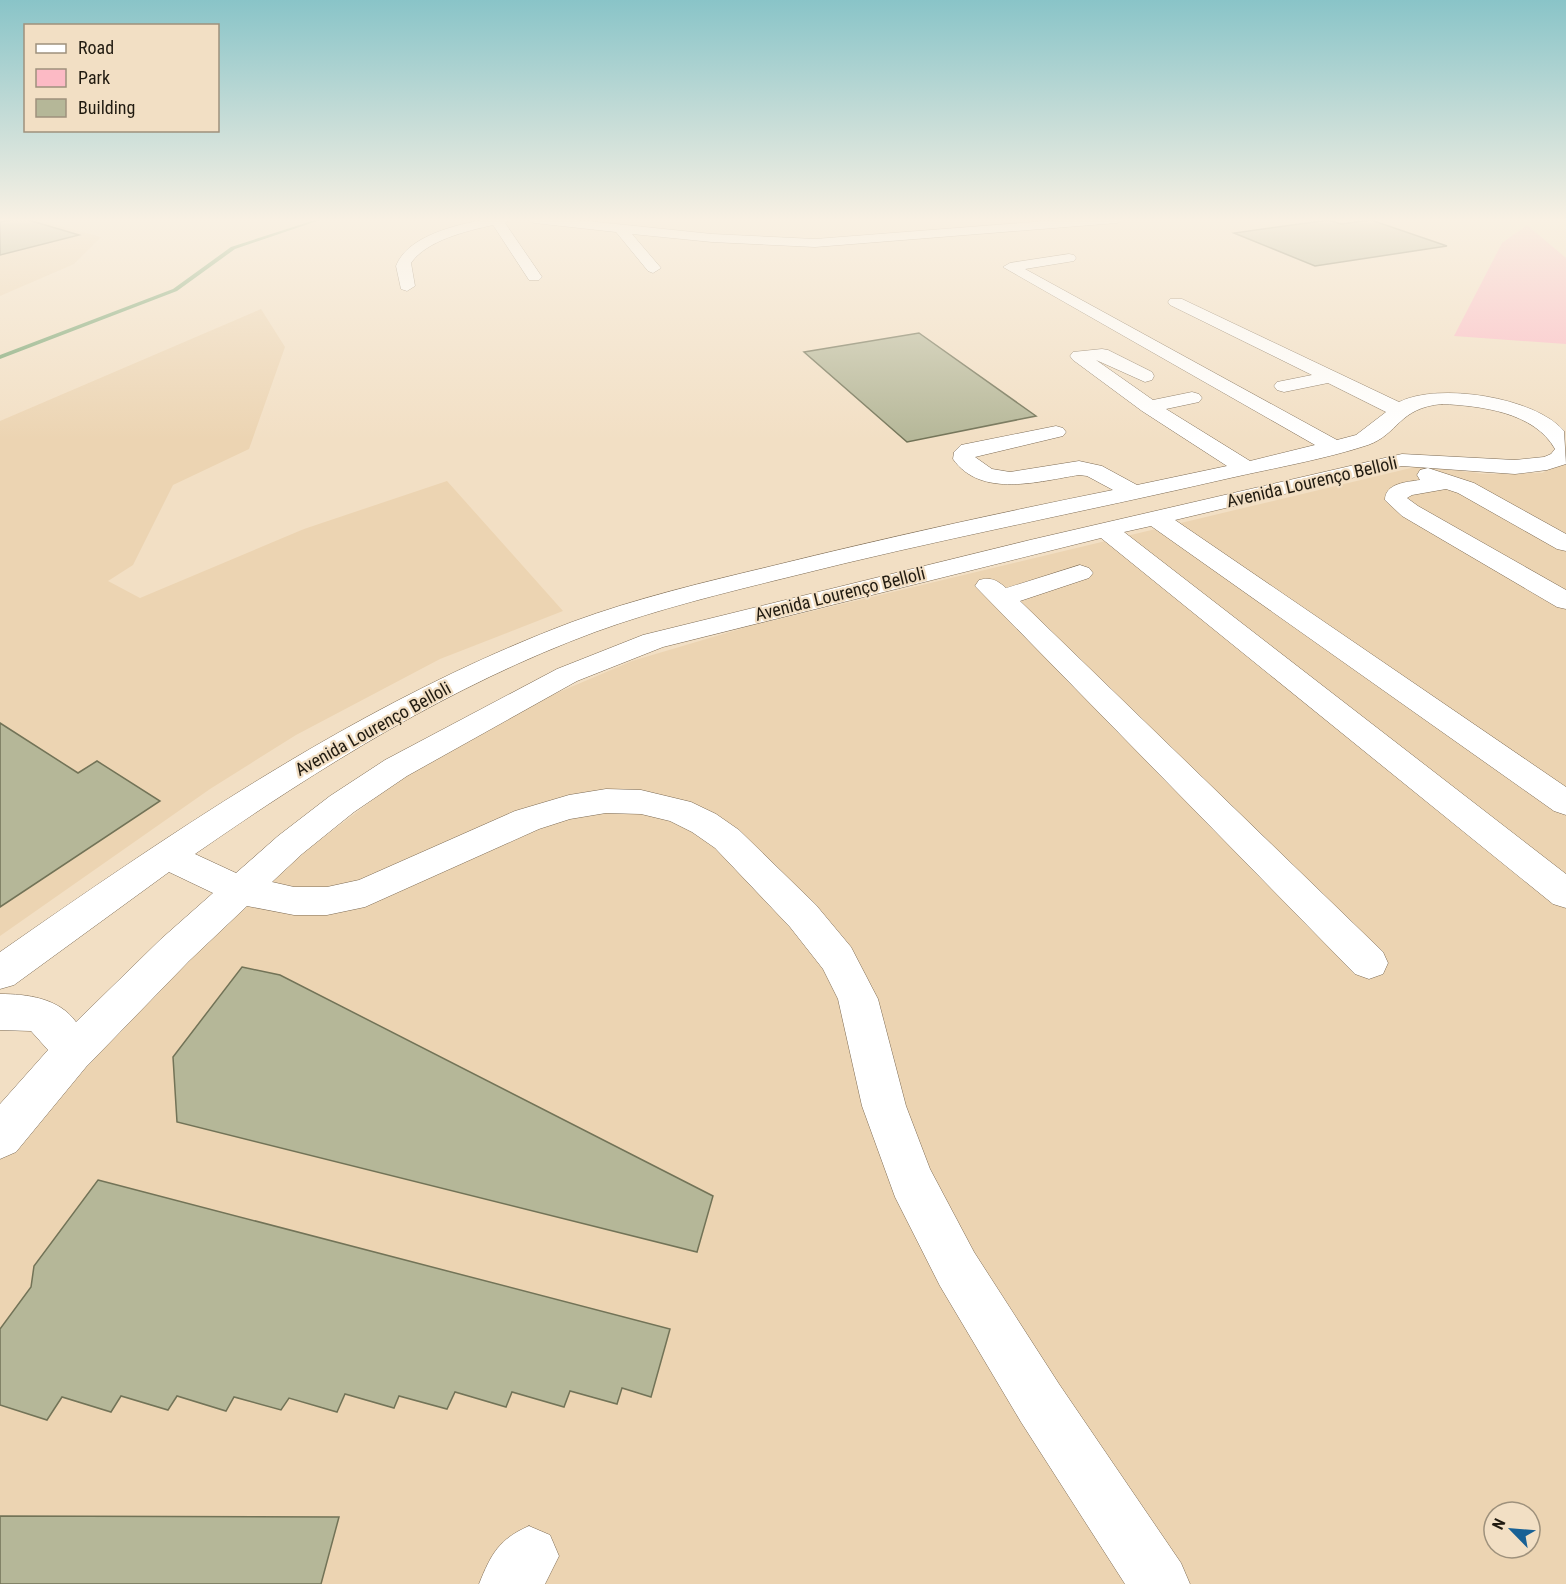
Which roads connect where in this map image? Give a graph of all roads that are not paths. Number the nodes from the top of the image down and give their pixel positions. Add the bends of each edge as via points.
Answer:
1 (1057, 293) edge
2 (1176, 302) dead end
3 (1145, 376) dead end
4 (1330, 377) junction
5 (1284, 386) dead end
6 (1192, 398) dead end
7 (1149, 407) junction
8 (1401, 411) junction
9 (1056, 432) dead end
10 (1334, 447) junction
11 (1396, 461) junction
12 (1547, 463) junction
13 (1566, 473) edge
14 (1246, 482) junction
15 (1447, 482) junction
16 (1134, 492) junction
17 (1156, 518) junction
18 (1105, 529) junction
19 (1566, 544) edge
20 (961, 564) junction
21 (1080, 573) dead end
22 (1002, 598) junction
23 (1566, 601) edge
24 (1566, 803) edge
25 (167, 856) junction
26 (239, 890) junction
27 (1566, 894) edge
28 (1369, 963) dead end
29 (0, 973) edge
30 (0, 1012) edge
31 (71, 1054) junction
32 (0, 1137) edge
33 (1160, 1584) edge

1 - 10 street
2 - 4 street
3 - 7 street via 1102,354 1079,356
4 - 5 street
4 - 8 street
6 - 7 street
7 - 14 street
8 - 10 street, Avenida Lourenço Belloli via 1374,435
8 - 12 street, Avenida Lourenço Belloli via 1411,404 1453,399 1510,409 1539,421 1557,435 1566,449 1559,459
9 - 16 street via 969,450 964,459 985,474 1010,479 1088,469
10 - 14 street, Avenida Lourenço Belloli
11 - 12 street, Avenida Lourenço Belloli via 1515,467
11 - 14 street, Avenida Lourenço Belloli
11 - 15 street
12 - 13 street
14 - 16 street, Avenida Lourenço Belloli via 1215,475
14 - 17 street, Avenida Lourenço Belloli
15 - 19 street via 1466,488
15 - 23 street via 1405,489 1396,495 1396,500
16 - 25 street, Avenida Lourenço Belloli via 864,549 649,605 580,629 485,669 379,722 270,786
17 - 18 street, Avenida Lourenço Belloli
17 - 24 street
18 - 20 street, Avenida Lourenço Belloli
18 - 27 street
20 - 22 street
20 - 26 street, Avenida Lourenço Belloli via 653,641 567,675 396,768 290,844
21 - 22 street
22 - 28 street
25 - 26 street
25 - 29 street, Avenida Lourenço Belloli
26 - 31 street, Avenida Lourenço Belloli
26 - 33 street via 294,901 327,901 365,893 527,820 606,801 640,802 679,811 727,839 803,916 837,958 858,999 884,1106 911,1181 957,1269
30 - 31 street via 30,1013 48,1019 62,1033
31 - 32 street, Avenida Lourenço Belloli

